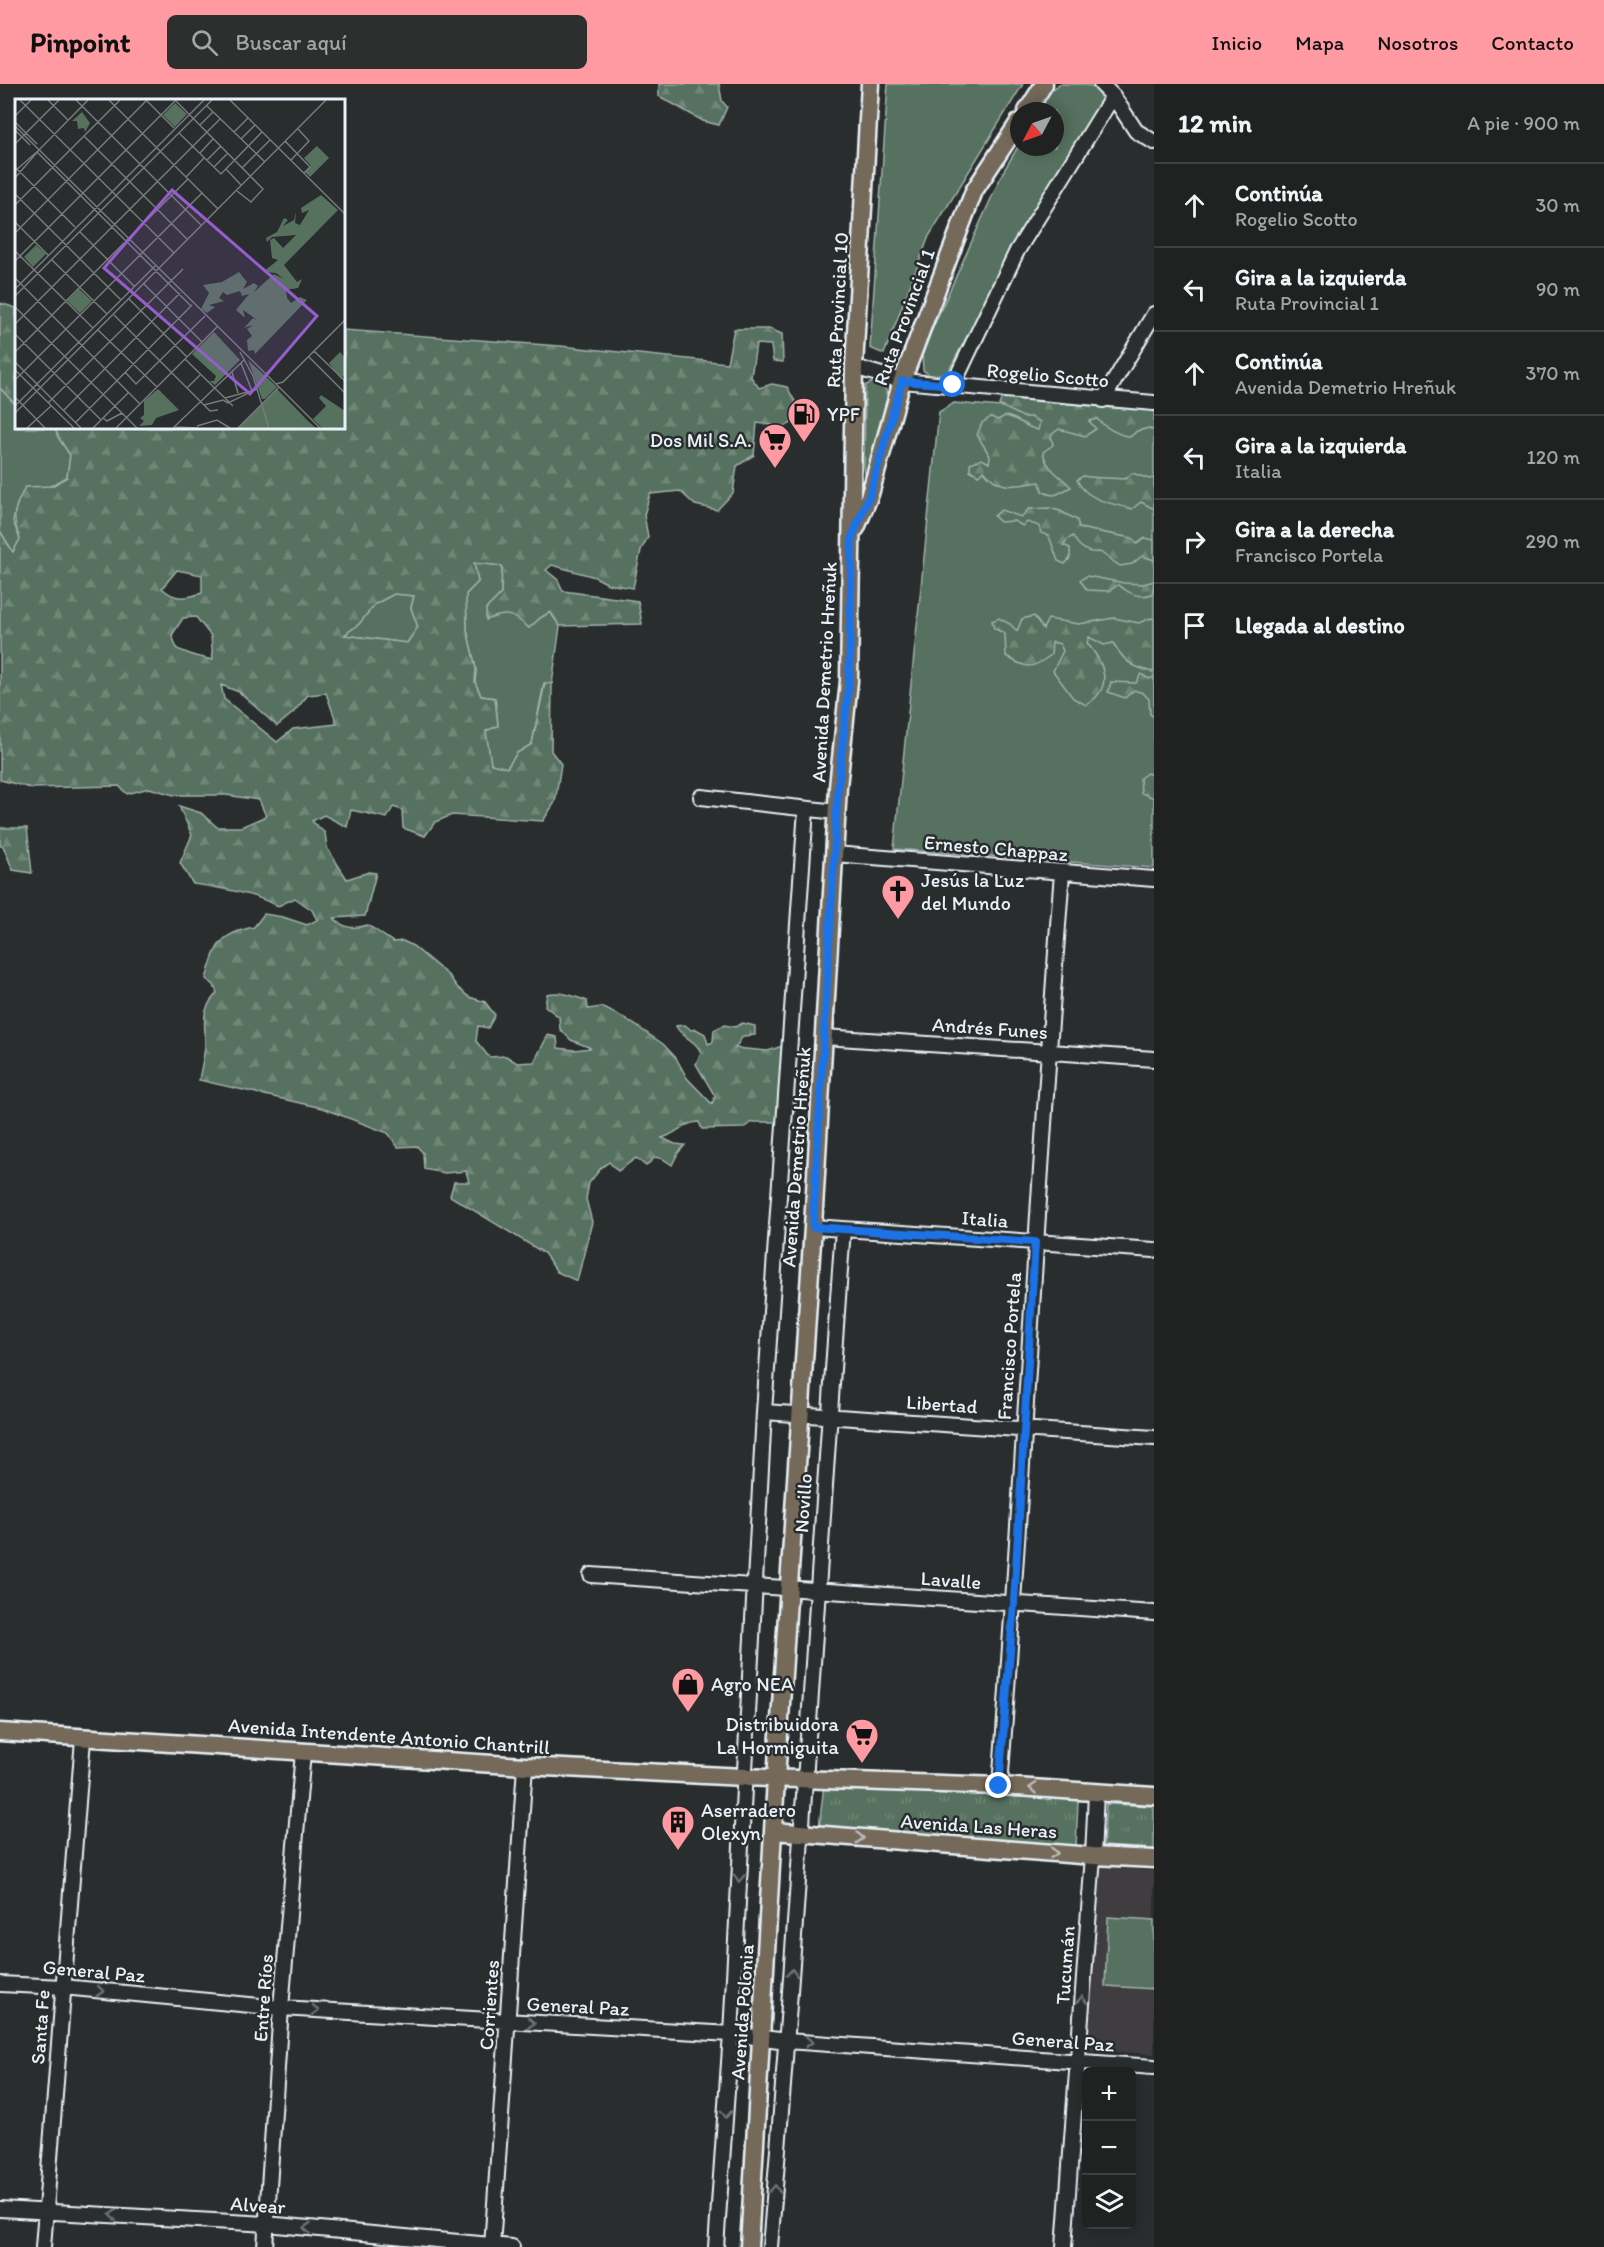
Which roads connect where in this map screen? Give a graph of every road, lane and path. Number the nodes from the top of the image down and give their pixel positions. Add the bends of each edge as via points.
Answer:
1 (870, 84) edge
2 (1044, 84) edge
3 (1101, 84) edge
4 (1113, 96) junction
5 (1032, 102) edge
6 (1010, 136) edge
7 (1154, 142) edge
8 (1154, 314) edge
9 (854, 367) junction
10 (902, 381) junction
11 (953, 385) junction
12 (1103, 400) junction
13 (1154, 403) edge
14 (852, 537) junction
15 (701, 797) dead end
16 (806, 809) junction
17 (837, 812) junction
18 (834, 854) junction
19 (1062, 873) junction
20 (1154, 879) edge
21 (824, 1037) junction
22 (1048, 1052) junction
23 (1154, 1059) edge
24 (813, 1227) junction
25 (843, 1229) junction
26 (1035, 1242) junction
27 (1154, 1250) edge
28 (764, 1412) junction
29 (799, 1414) junction
30 (829, 1416) junction
31 (1023, 1429) junction
32 (1154, 1438) edge
33 (591, 1575) dead end
34 (756, 1585) junction
35 (788, 1587) junction
36 (817, 1590) junction
37 (1014, 1603) junction
38 (1154, 1613) edge
39 (0, 1732) edge
40 (83, 1739) junction
41 (303, 1752) junction
42 (525, 1766) junction
43 (744, 1777) junction
44 (776, 1779) junction
45 (805, 1779) junction
46 (999, 1786) junction
47 (1096, 1792) junction
48 (1154, 1796) edge
49 (774, 1831) junction
50 (801, 1834) junction
51 (1093, 1856) junction
52 (1154, 1859) edge
53 (0, 1984) edge
54 (63, 1987) junction
55 (281, 2008) junction
56 (507, 2021) junction
57 (731, 2034) junction
58 (761, 2037) junction
59 (787, 2041) junction
60 (1077, 2062) junction
61 (1154, 2067) edge
62 (0, 2209) edge
63 (45, 2212) junction
64 (266, 2224) junction
65 (492, 2246) edge
66 (43, 2247) edge
67 (265, 2247) edge
68 (512, 2247) edge
69 (716, 2247) edge
70 (749, 2247) edge
71 (770, 2247) edge
72 (1064, 2247) edge

1 - 9 main road, Ruta Provincial 10
2 - 5 main road
3 - 4 street
4 - 7 street via 1136,130
4 - 11 street via 1017,251
6 - 10 main road, Ruta Provincial 1 via 974,190
8 - 12 street
9 - 10 street, Rogelio Scotto
9 - 14 main road, Ruta Provincial 10
10 - 11 street, Rogelio Scotto
10 - 14 main road, Ruta Provincial 1 via 870,494
11 - 12 street, Rogelio Scotto
12 - 13 street, Rogelio Scotto
14 - 17 main road, Avenida Demetrio Hreñuk via 849,681
15 - 16 street
16 - 17 street
16 - 28 street
17 - 18 main road, Avenida Demetrio Hreñuk
18 - 19 street, Ernesto Chappaz
18 - 21 main road, Avenida Demetrio Hreñuk
19 - 20 street, Ernesto Chappaz
19 - 22 street, Francisco Portela
21 - 22 street, Andrés Funes
21 - 24 main road, Avenida Demetrio Hreñuk
22 - 23 street, Andrés Funes
22 - 26 street, Francisco Portela
24 - 25 street, Italia
24 - 29 main road, Avenida Demetrio Hreñuk
25 - 26 street, Italia
25 - 30 street, Novillo
26 - 27 street, Italia
26 - 31 street, Francisco Portela
28 - 29 street, Libertad
28 - 34 street
29 - 30 street, Libertad
29 - 35 main road, Avenida Demetrio Hreñuk
30 - 31 street, Libertad
30 - 36 street, Novillo
31 - 32 street, Libertad
31 - 37 street, Francisco Portela
33 - 34 street, Lavalle
34 - 35 street, Lavalle
34 - 43 street
35 - 36 street, Lavalle
35 - 44 main road, Avenida Demetrio Hreñuk
36 - 37 street, Lavalle
36 - 45 street, Novillo
37 - 38 street, Lavalle
37 - 46 street, Francisco Portela
39 - 40 main road, Avenida Intendente Antonio Chantrill
40 - 41 main road, Avenida Intendente Antonio Chantrill
40 - 54 street, Santa Fe
41 - 42 main road, Avenida Intendente Antonio Chantrill
41 - 55 street, Entre Ríos
42 - 43 main road, Avenida Intendente Antonio Chantrill
42 - 56 street, Corrientes
43 - 44 main road, Avenida Intendente Antonio Chantrill
43 -> 57 street
44 - 45 main road, Avenida Las Heras
44 - 49 main road, Avenida Polonia
45 - 46 main road, Avenida Las Heras
45 - 50 street, Novillo
47 -> 46 main road, Avenida Las Heras
47 - 48 main road, Avenida Las Heras
47 - 51 street, Tucumán
49 - 50 main road, Avenida Las Heras
49 - 58 main road, Avenida Polonia
50 -> 51 main road, Avenida Las Heras
59 -> 50 street
51 - 52 main road, Avenida Las Heras
60 -> 51 street, Tucumán
53 - 54 street, General Paz
54 -> 55 street, General Paz
54 - 63 street, Santa Fe
55 -> 56 street, General Paz
55 - 64 street, Entre Ríos
56 -> 57 street, General Paz
56 - 65 street, Corrientes
57 - 58 street, General Paz
57 -> 69 street
58 - 59 street, General Paz
58 - 70 main road, Avenida Polonia
59 -> 60 street, General Paz
71 -> 59 street
60 - 61 street, General Paz
60 - 72 street, Tucumán
62 - 63 street, Alvear
64 -> 63 street, Alvear
63 - 66 street, Santa Fe
65 -> 64 street, Alvear
64 - 67 street, Entre Ríos
65 - 68 street, Alvear

